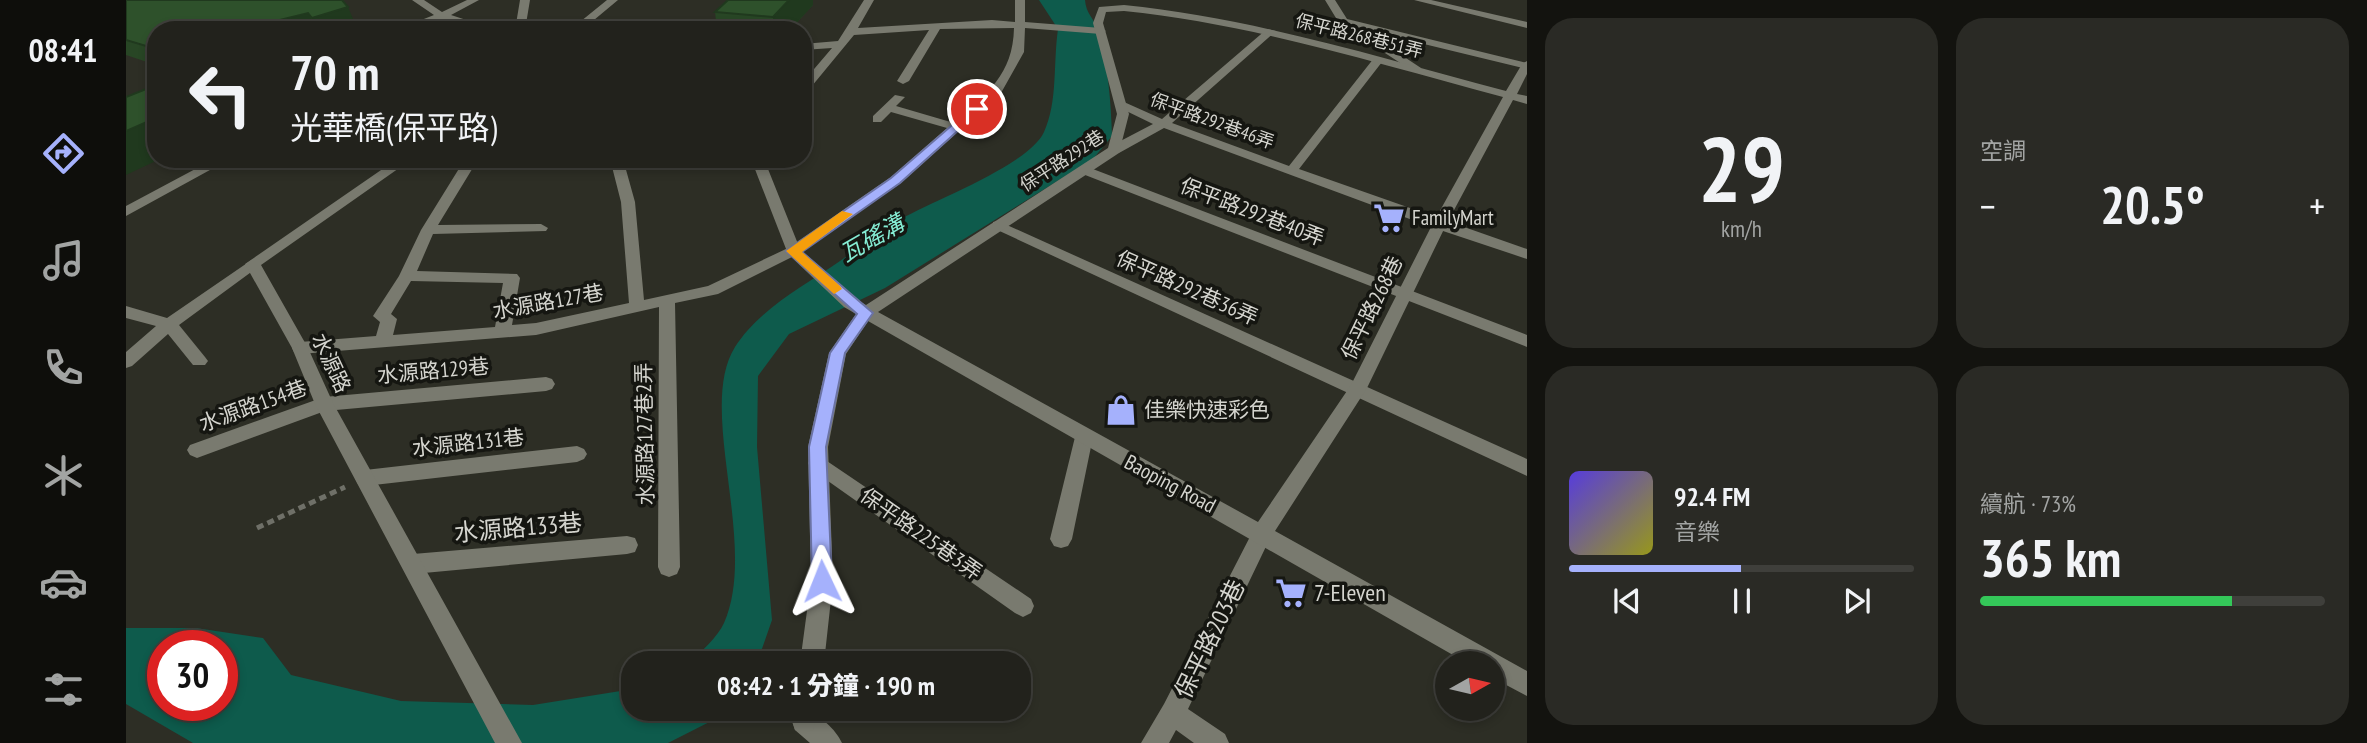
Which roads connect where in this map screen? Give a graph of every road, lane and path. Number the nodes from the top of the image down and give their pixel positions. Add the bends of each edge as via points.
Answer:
1 (417, 0) edge
2 (474, 0) edge
3 (525, 0) edge
4 (613, 0) edge
5 (869, 0) edge
6 (1020, 0) edge
7 (1330, 0) edge
8 (1419, 0) edge
9 (1451, 0) edge
10 (1116, 2) edge
11 (442, 16) junction
12 (1526, 17) edge
13 (427, 21) edge
14 (460, 21) edge
15 (522, 21) edge
16 (586, 21) edge
17 (1343, 21) junction
18 (1018, 23) junction
19 (936, 27) junction
20 (1101, 31) junction
21 (1271, 31) junction
22 (851, 32) junction
23 (842, 44) junction
24 (812, 46) edge
25 (1378, 61) junction
26 (1526, 65) edge
27 (1415, 68) junction
28 (812, 79) edge
29 (903, 81) dead end
30 (1510, 96) junction
31 (899, 97) dead end
32 (1527, 100) edge
33 (1120, 104) junction
34 (889, 108) junction
35 (877, 119) dead end
36 (1163, 124) junction
37 (956, 127) junction
38 (1114, 150) junction
39 (207, 168) edge
40 (395, 168) edge
41 (466, 168) edge
42 (619, 168) edge
43 (761, 168) edge
44 (1293, 169) junction
45 (1085, 170) junction
46 (126, 212) edge
47 (998, 225) junction
48 (1439, 225) junction
49 (541, 228) dead end
50 (428, 230) junction
51 (1527, 254) edge
52 (798, 256) junction
53 (253, 264) junction
54 (407, 275) junction
55 (1405, 293) junction
56 (667, 300) junction
57 (637, 307) junction
58 (858, 308) junction
59 (126, 313) edge
60 (169, 324) junction
61 (502, 332) junction
62 (383, 341) junction
63 (1527, 341) edge
64 (300, 348) junction
65 (199, 361) dead end
66 (126, 362) edge
67 (546, 384) dead end
68 (1358, 388) junction
69 (324, 404) junction
70 (1084, 437) junction
71 (197, 450) dead end
72 (577, 454) dead end
73 (818, 463) junction
74 (1527, 468) edge
75 (365, 478) junction
76 (257, 528) dead end
77 (1262, 534) junction
78 (1062, 539) dead end
79 (627, 545) dead end
80 (413, 564) junction
81 (669, 567) dead end
82 (1023, 606) dead end
83 (813, 651) edge
84 (1468, 651) edge
85 (1505, 672) edge
86 (1527, 684) edge
87 (1173, 713) junction
88 (810, 721) edge
89 (509, 743) edge
90 (829, 743) edge
91 (1154, 743) edge
92 (1216, 743) edge

1 - 11 street
2 - 11 street
3 - 15 street
4 - 16 street
5 - 22 street
6 - 18 street, 水源路127巷
7 - 17 street
8 - 12 street
9 - 12 street
10 - 20 street via 1099,14
10 - 21 street, 保平路268巷51弄 via 1190,12
11 - 13 street
11 - 14 street
17 - 26 street
17 - 27 street
18 - 19 street
18 - 20 street
18 - 37 street, 水源路127巷 via 1019,52 997,91
19 - 22 street
19 - 29 street
20 - 33 street
21 - 25 street, 保平路268巷51弄
21 - 36 street, 保平路292巷
22 - 23 street
23 - 24 street
23 - 28 street
25 - 27 street, 保平路268巷51弄
25 - 44 street, 保平路292巷46弄
26 - 30 street, 保平路268巷
27 - 30 street, 保平路268巷51弄
30 - 32 street, 保平路268巷51弄
30 - 48 street, 保平路268巷
31 - 34 street
33 - 36 street, 保平路292巷46弄
33 - 38 street via 1123,114
34 - 35 street
34 - 37 street
36 - 38 street, 保平路292巷
36 - 44 street, 保平路292巷46弄
37 - 52 street, 水源路127巷
38 - 45 street, 保平路292巷
39 - 46 street
40 - 53 street
41 - 50 street
42 - 57 street via 628,202
43 - 52 street
44 - 48 street, 保平路292巷46弄
45 - 47 street, 保平路292巷
45 - 55 street, 保平路292巷40弄
47 - 58 street, 保平路292巷
47 - 68 street, 保平路292巷36弄
48 - 51 street, 保平路292巷46弄
48 - 55 street, 保平路268巷
49 - 50 street
50 - 54 street
52 - 56 street, 水源路127巷 via 712,290
52 - 58 street, Baoping Road
53 - 60 street
53 - 64 street, 水源路
54 - 61 street via 512,278
54 - 62 street via 381,316 389,319
55 - 63 street, 保平路292巷40弄
55 - 68 street, 保平路268巷
56 - 57 street, 水源路127巷
56 - 81 street, 水源路127巷2弄
57 - 61 street, 水源路127巷
58 - 70 street, Baoping Road
58 - 73 street via 838,353
59 - 60 street
60 - 65 street
60 - 66 street
61 - 62 street, 水源路127巷
62 - 64 street, 水源路127巷
64 - 69 street, 水源路
67 - 69 street, 水源路129巷
68 - 74 street, 保平路292巷36弄
68 - 77 street, 保平路268巷
69 - 71 street, 水源路154巷
69 - 75 street, 水源路
70 - 77 street, Baoping Road
70 - 78 street
72 - 75 street, 水源路131巷
73 - 82 street, 保平路225巷3弄
73 - 83 street via 822,581
75 - 76 path
75 - 80 street, 水源路
77 - 84 street, Baoping Road
77 - 87 street, 保平路203巷
79 - 80 street, 水源路133巷
80 - 89 street, 水源路
85 - 86 street, Baoping Road
87 - 91 street, 保平路203巷
87 - 92 street
88 - 90 street

